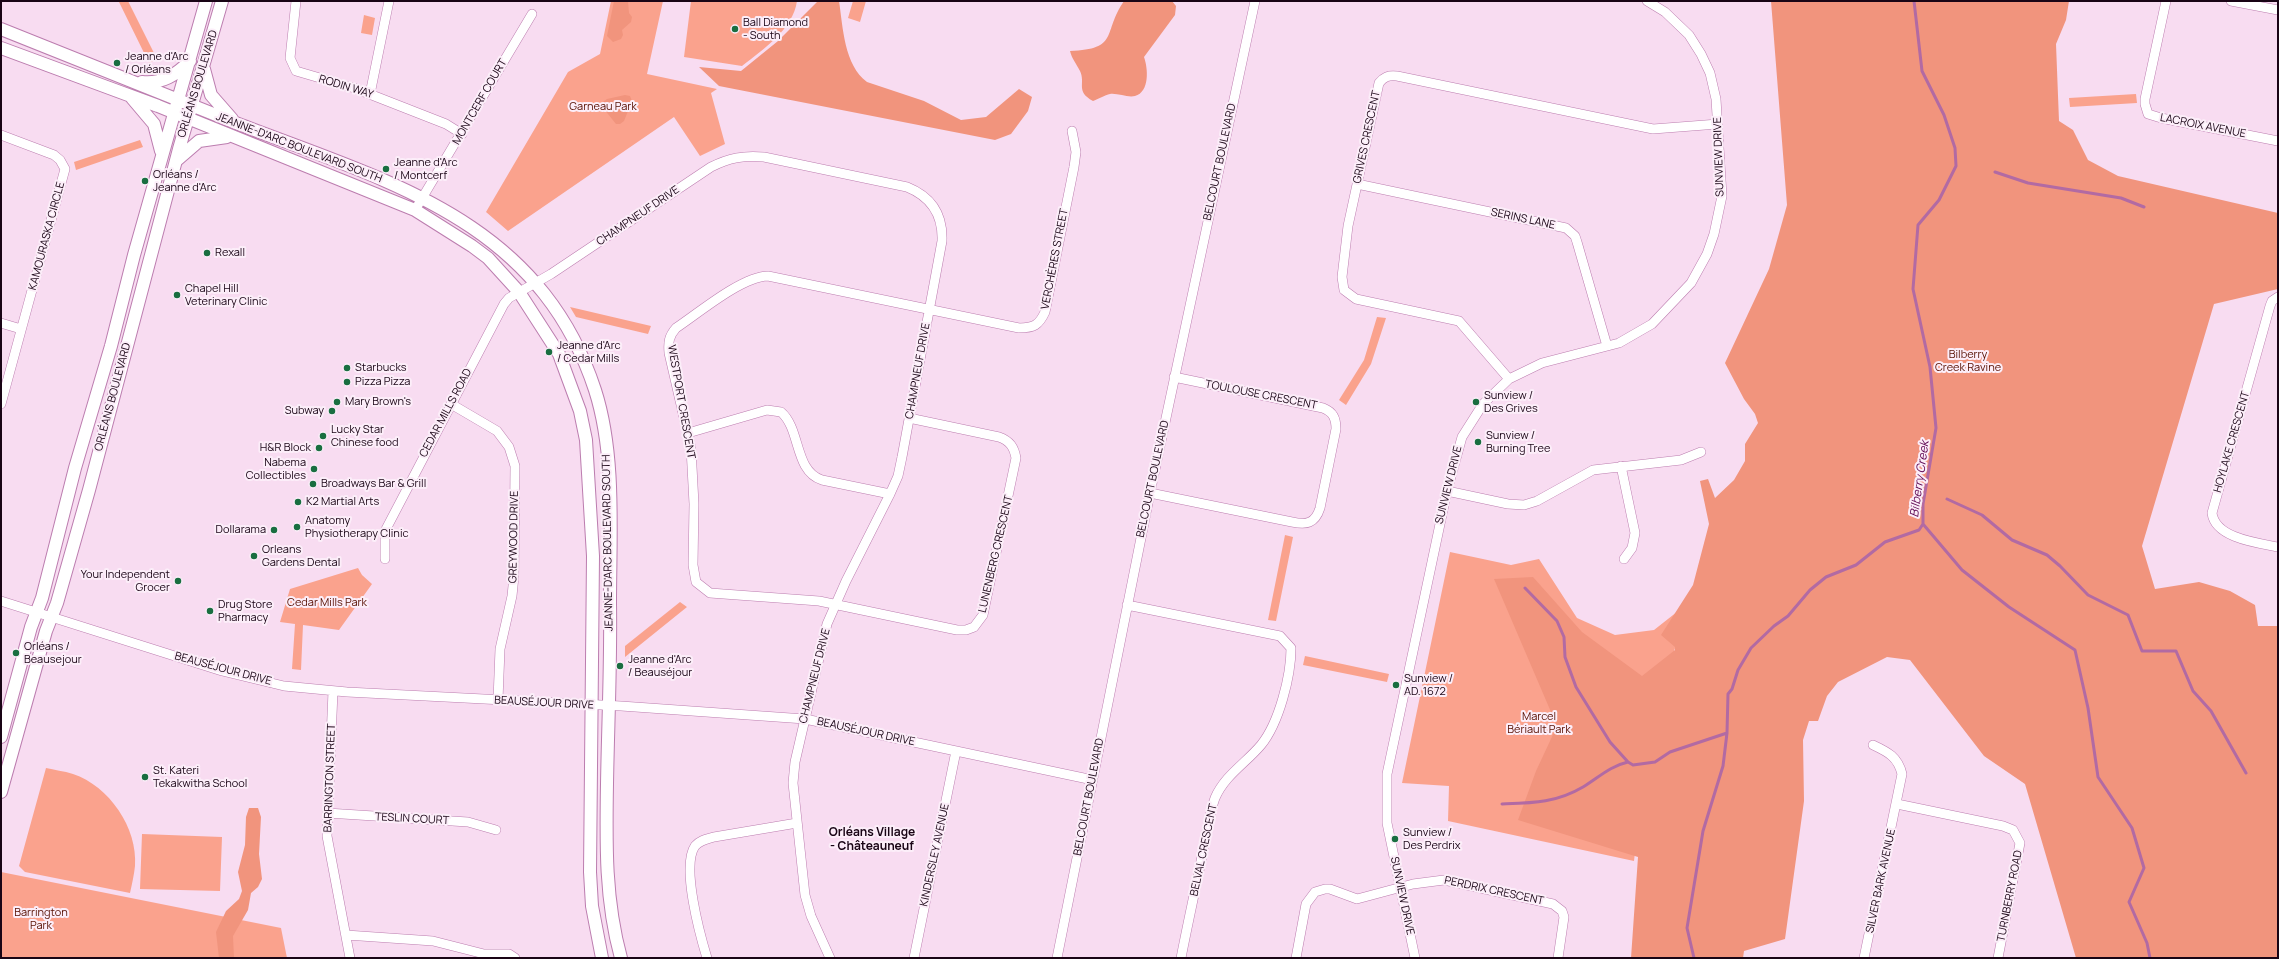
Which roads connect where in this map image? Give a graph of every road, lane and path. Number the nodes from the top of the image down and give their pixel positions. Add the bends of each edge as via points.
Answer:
1 (206, 1) edge
2 (222, 1) edge
3 (296, 1) edge
4 (389, 1) edge
5 (1255, 1) edge
6 (1647, 1) edge
7 (2166, 1) edge
8 (2231, 1) edge
9 (1657, 3) edge
10 (2278, 10) edge
11 (532, 14) dead end
12 (1, 29) edge
13 (1, 48) edge
14 (190, 61) junction
15 (204, 68) junction
16 (132, 80) junction
17 (370, 94) junction
18 (128, 95) junction
19 (179, 99) junction
20 (193, 105) junction
21 (174, 113) junction
22 (188, 119) junction
23 (236, 123) junction
24 (1718, 124) junction
25 (1072, 131) dead end
26 (1, 134) edge
27 (462, 134) junction
28 (234, 138) junction
29 (2278, 141) edge
30 (162, 156) junction
31 (175, 163) junction
32 (1357, 184) junction
33 (423, 197) junction
34 (415, 210) junction
35 (535, 283) junction
36 (519, 292) junction
37 (2278, 297) edge
38 (929, 310) junction
39 (1, 323) edge
40 (21, 329) junction
41 (1607, 346) junction
42 (105, 364) junction
43 (121, 368) junction
44 (1174, 378) junction
45 (1509, 379) junction
46 (1, 404) edge
47 (451, 404) junction
48 (909, 418) junction
49 (688, 433) junction
50 (1701, 452) dead end
51 (1621, 466) junction
52 (1446, 491) junction
53 (890, 494) junction
54 (1150, 494) junction
55 (2278, 547) edge
56 (385, 559) dead end
57 (1624, 559) dead end
58 (1, 601) edge
59 (835, 604) junction
60 (1127, 605) junction
61 (36, 612) junction
62 (51, 617) junction
63 (333, 691) junction
64 (498, 700) junction
65 (590, 705) junction
66 (608, 706) junction
67 (805, 720) junction
68 (1, 737) edge
69 (1873, 745) dead end
70 (956, 751) junction
71 (1093, 780) junction
72 (1, 792) edge
73 (1897, 804) junction
74 (327, 813) junction
75 (796, 823) junction
76 (496, 830) dead end
77 (1400, 888) junction
78 (346, 935) junction
79 (350, 958) edge
80 (515, 958) edge
81 (602, 958) edge
82 (621, 958) edge
83 (707, 958) edge
84 (830, 958) edge
85 (914, 958) edge
86 (1056, 958) edge
87 (1181, 958) edge
88 (1296, 958) edge
89 (1415, 958) edge
90 (1558, 958) edge
91 (1864, 958) edge
92 (1998, 958) edge

1 - 14 main road, ORLÉANS BOULEVARD
2 - 15 main road, ORLÉANS BOULEVARD
3 - 17 street, RODIN WAY via 290,58 296,71
4 - 17 street
5 - 44 street, BELCOURT BOULEVARD
6 - 9 street, SUNVIEW DRIVE
7 - 29 street, LACROIX AVENUE via 2145,99 2148,114
8 - 10 street
9 - 24 street, SUNVIEW DRIVE via 1681,27 1701,54 1714,86
11 - 27 street, MONTCERF COURT
12 - 16 main road, JEANNE-D'ARC BOULEVARD SOUTH
13 - 18 main road, JEANNE-D'ARC BOULEVARD SOUTH
14 - 16 main road via 175,75 161,81
14 - 19 main road, ORLÉANS BOULEVARD
15 - 20 main road, ORLÉANS BOULEVARD
15 - 23 main road via 211,95
16 - 19 main road, JEANNE-D'ARC BOULEVARD SOUTH
17 - 27 street, RODIN WAY via 446,124
18 - 21 main road, JEANNE-D'ARC BOULEVARD SOUTH
18 - 30 main road via 154,124
19 - 20 main road, JEANNE-D'ARC BOULEVARD SOUTH
19 - 21 main road, ORLÉANS BOULEVARD
20 - 22 main road, ORLÉANS BOULEVARD
20 - 23 main road, JEANNE-D'ARC BOULEVARD SOUTH
21 - 22 main road, JEANNE-D'ARC BOULEVARD SOUTH
21 - 30 main road, ORLÉANS BOULEVARD
22 - 28 main road, JEANNE-D'ARC BOULEVARD SOUTH
22 - 31 main road, ORLÉANS BOULEVARD
23 - 33 main road, JEANNE-D'ARC BOULEVARD SOUTH
24 - 32 street, GRIVES CRESCENT via 1653,129 1390,76 1383,78 1376,90
24 - 41 street, SUNVIEW DRIVE via 1722,196 1707,254 1691,283 1660,317 1619,343
25 - 38 street, VERCHÈRES STREET via 1076,152 1074,167 1045,312 1040,322 1029,328 1019,328
26 - 40 street, KAMOURASKA CIRCLE via 54,155 65,169
27 - 33 street, MONTCERF COURT
28 - 31 main road via 199,141
28 - 34 main road, JEANNE-D'ARC BOULEVARD SOUTH
30 - 42 main road, ORLÉANS BOULEVARD
31 - 43 main road, ORLÉANS BOULEVARD
32 - 41 street, SERINS LANE via 1571,231 1577,242
32 - 45 street, GRIVES CRESCENT via 1344,252 1344,290 1356,299 1459,321
33 - 34 street, MONTCERF COURT
33 - 35 main road, JEANNE-D'ARC BOULEVARD SOUTH via 494,243
34 - 36 main road, JEANNE-D'ARC BOULEVARD SOUTH via 488,258
35 - 36 street, CEDAR MILLS ROAD
35 - 38 street, CHAMPNEUF DRIVE via 711,167 732,158 753,156 908,187 928,199 935,209 942,229
35 - 66 main road, JEANNE-D'ARC BOULEVARD SOUTH via 576,346 594,390 605,437 610,557
36 - 47 street, CEDAR MILLS ROAD via 504,304
36 - 65 main road, JEANNE-D'ARC BOULEVARD SOUTH via 559,354 578,405 586,440 593,556
37 - 55 street, HOYLAKE CRESCENT via 2270,306 2212,513 2213,521 2221,529 2238,537
38 - 48 street, CHAMPNEUF DRIVE
38 - 49 street, WESTPORT CRESCENT via 777,277 760,276 750,279 676,328 671,334 668,343 669,353
39 - 40 street
40 - 46 street, KAMOURASKA CIRCLE
41 - 45 street, SUNVIEW DRIVE via 1542,363
42 - 43 main road
42 - 61 main road, ORLÉANS BOULEVARD
43 - 62 main road, ORLÉANS BOULEVARD via 83,512
44 - 54 street, BELCOURT BOULEVARD
44 - 54 street, TOULOUSE CRESCENT via 1323,408 1332,414 1336,428 1320,508 1315,519 1304,524
45 - 52 street, SUNVIEW DRIVE via 1483,404 1469,422 1455,455
47 - 56 street, CEDAR MILLS ROAD via 385,531
47 - 64 street, GREYWOOD DRIVE via 497,431 509,447 515,466 514,576 500,649
48 - 53 street, CHAMPNEUF DRIVE via 899,469
48 - 59 street, LUNENBERG CRESCENT via 999,437 1011,443 1015,450 1015,465 983,615 974,627 957,630
49 - 53 street via 767,410 780,412 792,425 804,463 813,475 822,480
49 - 59 street, WESTPORT CRESCENT via 694,504 693,565 696,582 710,593 780,597
50 - 51 street via 1681,460
51 - 52 street via 1593,470 1537,501 1524,505
51 - 57 street via 1635,532 1632,548
52 - 77 street, SUNVIEW DRIVE via 1387,774 1387,824
53 - 59 street, CHAMPNEUF DRIVE
54 - 60 street, BELCOURT BOULEVARD
58 - 61 street, BEAUSÉJOUR DRIVE
59 - 67 street, CHAMPNEUF DRIVE via 822,644
60 - 71 street, BELCOURT BOULEVARD
60 - 87 street, BELVAL CRESCENT via 1280,636 1290,648 1291,657 1282,700 1272,727 1261,745 1232,772 1216,797
61 - 62 street, BEAUSÉJOUR DRIVE
61 - 68 main road, ORLÉANS BOULEVARD
62 - 63 street, BEAUSÉJOUR DRIVE via 222,672 284,686
62 - 72 main road, ORLÉANS BOULEVARD
63 - 64 street, BEAUSÉJOUR DRIVE
63 - 74 street, BARRINGTON STREET
64 - 65 street, BEAUSÉJOUR DRIVE
65 - 66 street, BEAUSÉJOUR DRIVE
65 - 81 main road, JEANNE-D'ARC BOULEVARD SOUTH via 590,872 592,906
66 - 67 street, BEAUSÉJOUR DRIVE
66 - 82 main road, JEANNE-D'ARC BOULEVARD SOUTH via 607,883 614,934
67 - 70 street, BEAUSÉJOUR DRIVE
67 - 75 street, CHAMPNEUF DRIVE via 793,783
69 - 73 street, SILVER BARK AVENUE via 1891,754 1899,762 1902,774
70 - 71 street, BEAUSÉJOUR DRIVE
70 - 85 street, KINDERSLEY AVENUE
71 - 86 street, BELCOURT BOULEVARD
73 - 91 street, SILVER BARK AVENUE
73 - 92 street, TURNBERRY ROAD via 2013,830 2020,843
74 - 76 street, TESLIN COURT via 468,822
74 - 78 street, BARRINGTON STREET via 331,865
75 - 83 street via 714,837 702,840 696,846 690,859 694,901
75 - 84 street, CHAMPNEUF DRIVE via 805,895 811,916
77 - 88 street, PERDRIX CRESCENT via 1357,899 1330,889 1315,892 1306,904
77 - 89 street, SUNVIEW DRIVE
77 - 90 street, PERDRIX CRESCENT via 1444,880 1553,904 1562,911 1564,917
78 - 79 street, BARRINGTON STREET
78 - 80 street via 432,941 484,954 509,954

